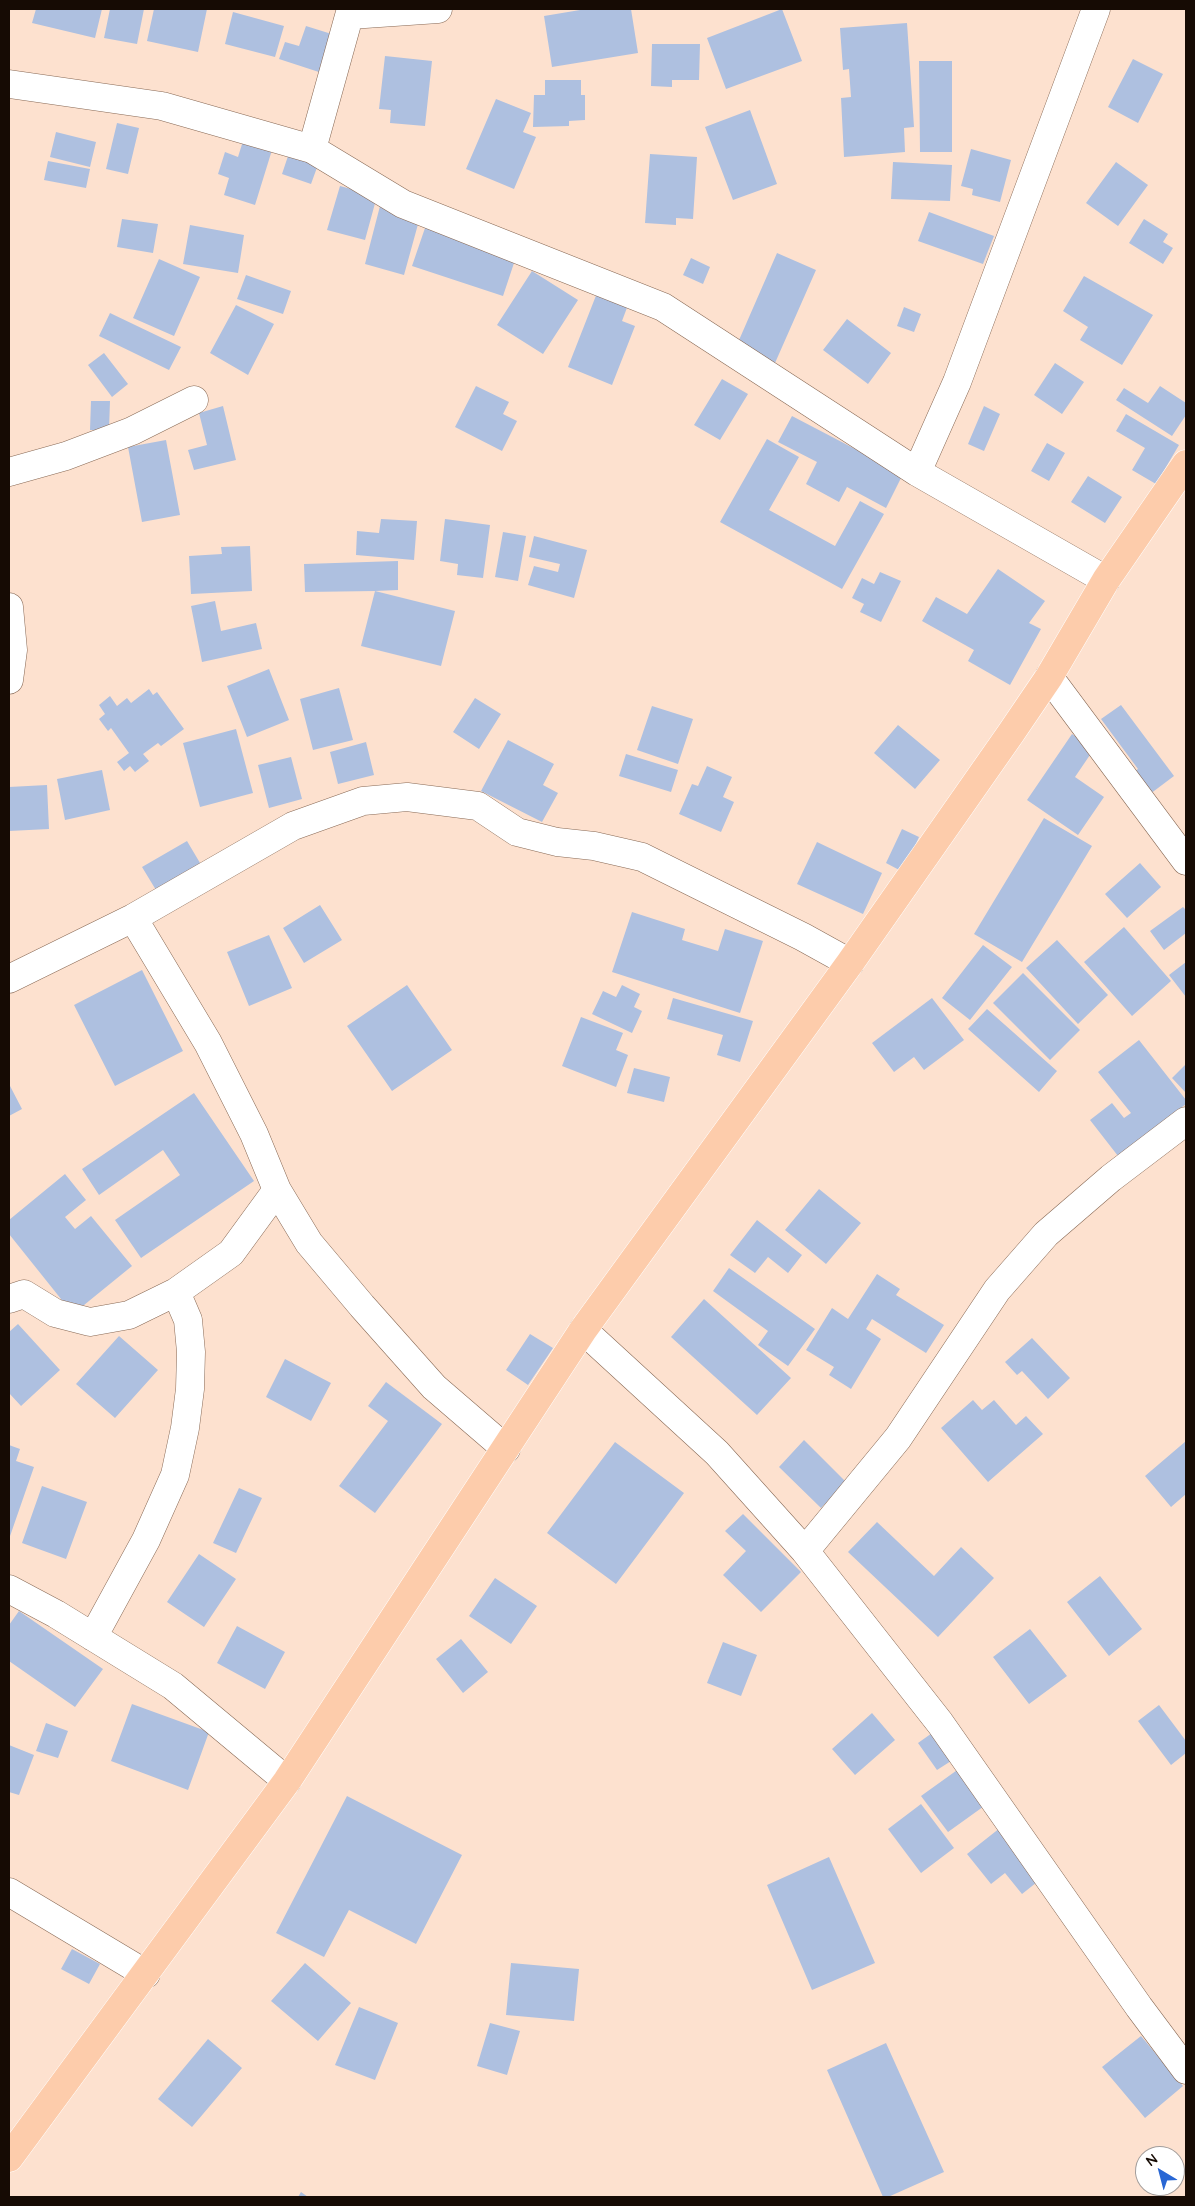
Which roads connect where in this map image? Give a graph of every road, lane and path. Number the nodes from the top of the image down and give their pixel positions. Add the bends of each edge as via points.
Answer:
1 (438, 9) edge
2 (1096, 9) edge
3 (351, 12) edge
4 (9, 84) edge
5 (312, 149) junction
6 (194, 400) dead end
7 (1186, 464) edge
8 (9, 472) edge
9 (917, 472) junction
10 (1106, 580) junction
11 (9, 607) edge
12 (1049, 677) junction
13 (9, 680) edge
14 (1186, 862) edge
15 (134, 918) junction
16 (850, 963) junction
17 (9, 979) edge
18 (1186, 1121) edge
19 (277, 1190) junction
20 (176, 1292) junction
21 (9, 1299) edge
22 (583, 1330) junction
23 (506, 1449) junction
24 (804, 1551) junction
25 (9, 1589) edge
26 (93, 1637) junction
27 (287, 1781) junction
28 (9, 1892) edge
29 (146, 1974) junction
30 (1186, 2070) edge
31 (9, 2158) edge

1 - 3 street
2 - 9 street via 956,382
3 - 5 street
4 - 5 street via 162,106
5 - 9 street via 403,204 663,307
6 - 8 street via 124,434 66,456
7 - 10 main road
9 - 10 street
10 - 12 main road
11 - 13 street via 12,650
12 - 14 street
12 - 16 main road
15 - 16 street via 292,826 363,801 407,797 478,806 517,832 642,857
15 - 17 street
15 - 19 street via 208,1043 254,1134
16 - 22 main road
18 - 24 street via 1111,1178 1040,1241 997,1290 898,1438
19 - 20 street via 231,1253
19 - 23 street via 309,1242 434,1388
20 - 21 street via 129,1314 90,1322 56,1313 24,1294
20 - 26 street via 188,1320 191,1352 185,1428 175,1475 146,1540
22 - 23 main road
22 - 24 street via 717,1453
23 - 27 main road
24 - 30 street via 940,1723
25 - 26 street
26 - 27 street via 172,1686
27 - 29 main road
28 - 29 street
29 - 31 main road

